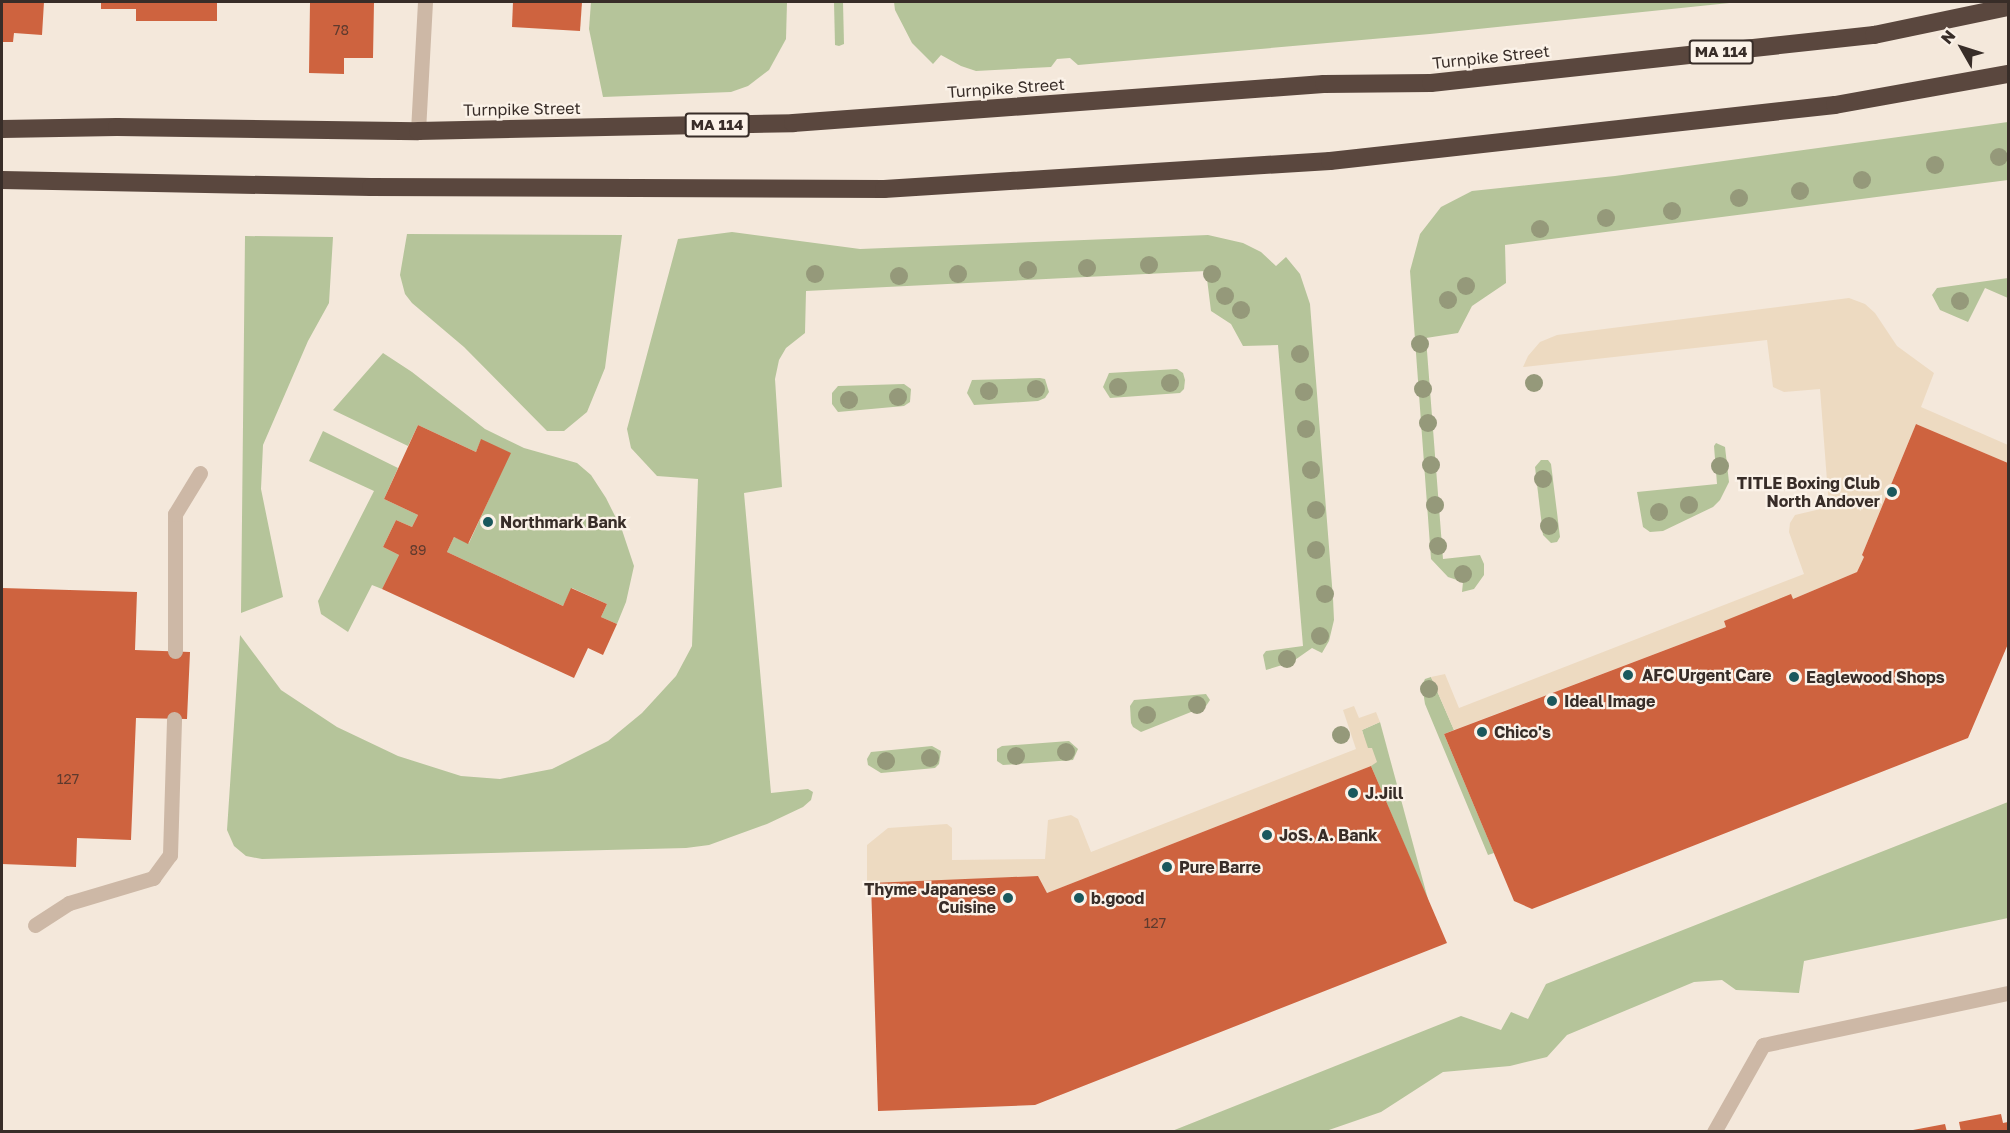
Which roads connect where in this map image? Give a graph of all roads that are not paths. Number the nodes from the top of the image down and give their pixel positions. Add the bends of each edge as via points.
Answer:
1 (426, 2) edge
2 (2008, 7) edge
3 (2008, 74) edge
4 (2, 129) edge
5 (418, 130) junction
6 (2, 180) edge
7 (200, 473) dead end
8 (175, 651) dead end
9 (174, 719) dead end
10 (35, 925) dead end
11 (2008, 993) edge
12 (1714, 1131) edge

1 - 5 street
2 - 5 highway, Turnpike Street / MA 114 via 1874,35 1431,83 1324,84 793,123
3 - 6 highway via 1835,105 1330,161 884,189 383,187
4 - 5 highway, Turnpike Street / MA 114
7 - 8 street via 175,514
9 - 10 street via 170,855 153,878 69,903
11 - 12 street via 1763,1046

